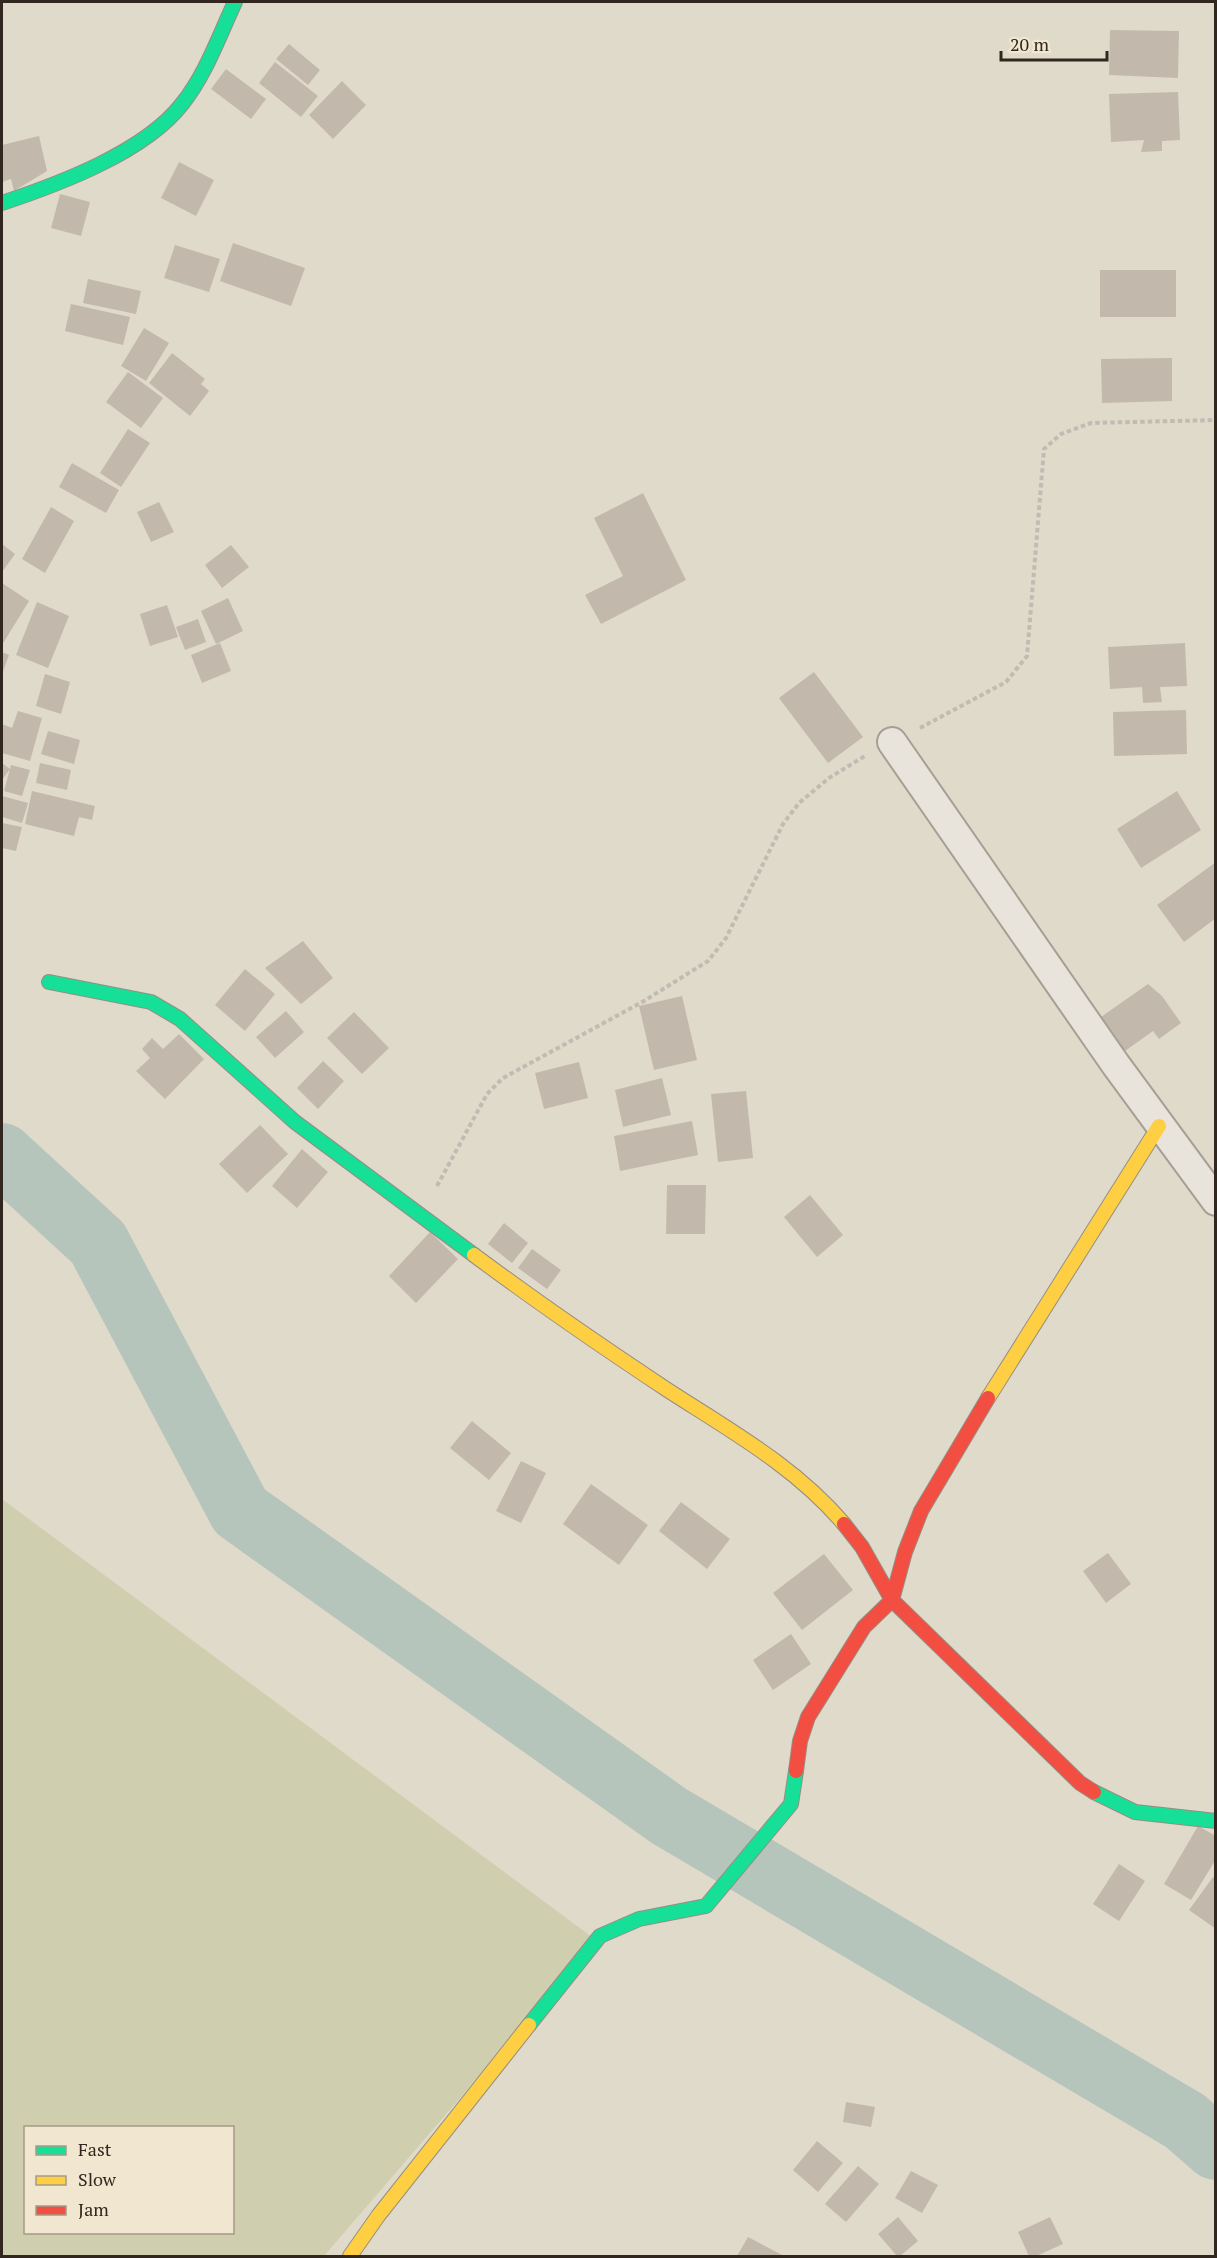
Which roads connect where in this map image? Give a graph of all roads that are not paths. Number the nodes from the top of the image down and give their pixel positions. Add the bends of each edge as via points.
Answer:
1 (235, 2) edge
2 (2, 203) edge
3 (892, 742) road end
4 (49, 982) dead end
5 (1159, 1126) junction
6 (1215, 1201) edge
7 (892, 1600) junction
8 (1215, 1821) edge
9 (350, 2256) edge

1 - 2 street via 191,92 149,136 36,191
3 - 5 street
4 - 7 street via 151,1002 180,1018 295,1122 604,1347 786,1467 821,1497 862,1547
5 - 6 street
5 - 7 street via 943,1470 905,1551
7 - 8 street via 1080,1783 1133,1812
7 - 9 street via 864,1627 808,1717 790,1804 725,1885 706,1906 634,1918 600,1936

